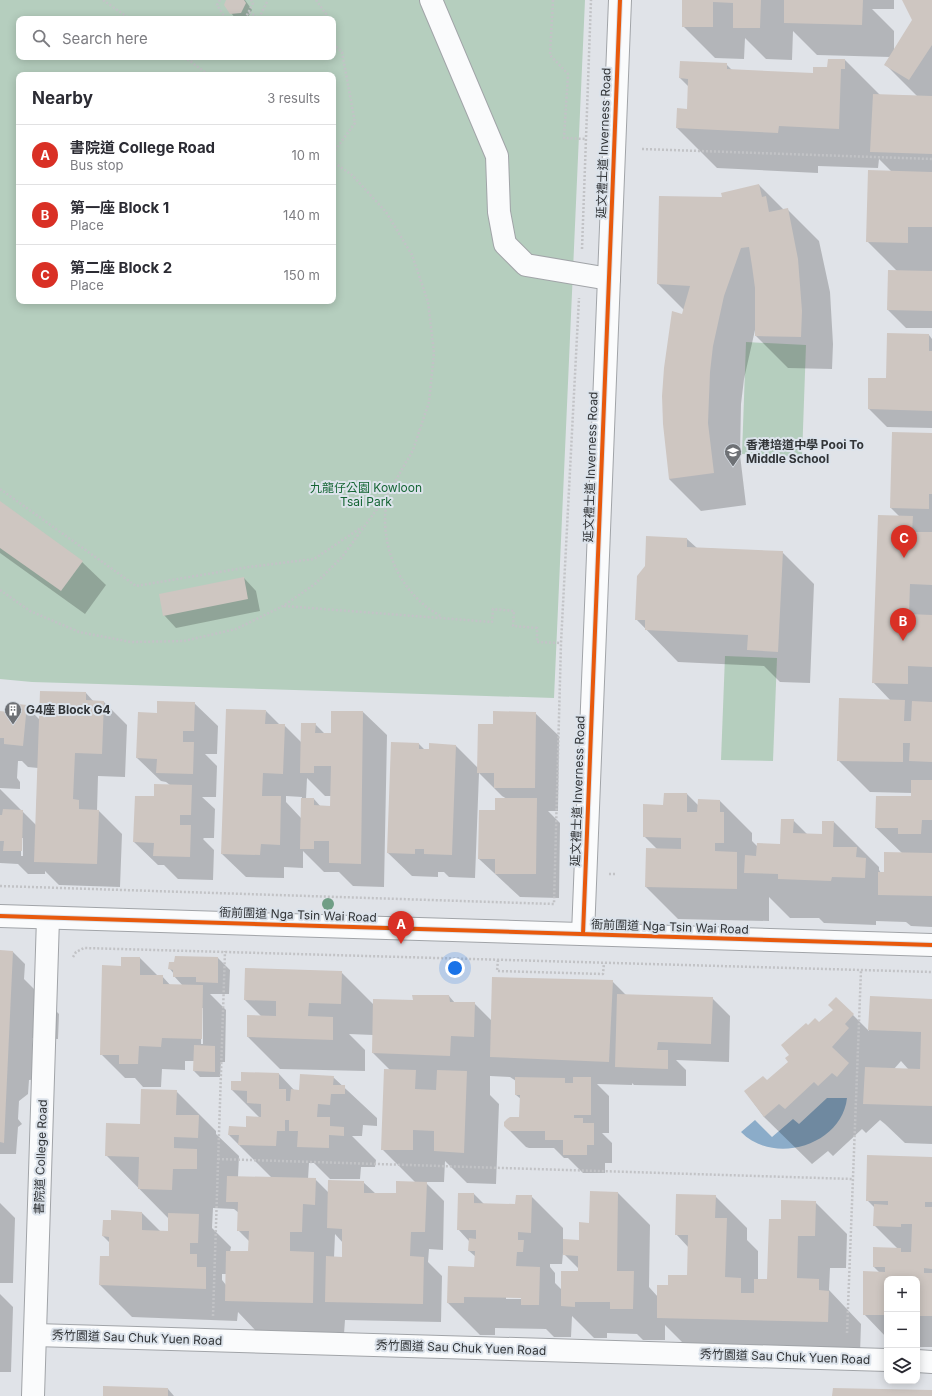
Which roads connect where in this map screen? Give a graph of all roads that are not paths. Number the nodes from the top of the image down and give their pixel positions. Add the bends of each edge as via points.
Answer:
1 (430, 0) edge
2 (620, 0) edge
3 (609, 278) junction
4 (0, 916) edge
5 (48, 918) junction
6 (583, 934) junction
7 (932, 945) edge
8 (35, 1335) junction
9 (884, 1360) edge
10 (920, 1361) edge
11 (932, 1362) edge
12 (33, 1396) edge

1 - 3 street via 497,156 499,212 505,244 526,265
2 - 3 street, 延文禮士道 Inverness Road
3 - 6 street, 延文禮士道 Inverness Road
4 - 5 street, 衙前圍道 Nga Tsin Wai Road
5 - 6 street, 衙前圍道 Nga Tsin Wai Road
5 - 8 street, 書院道 College Road
6 - 7 street, 衙前圍道 Nga Tsin Wai Road
8 - 9 street, 秀竹園道 Sau Chuk Yuen Road
8 - 12 street, 書院道 College Road
10 - 11 street

